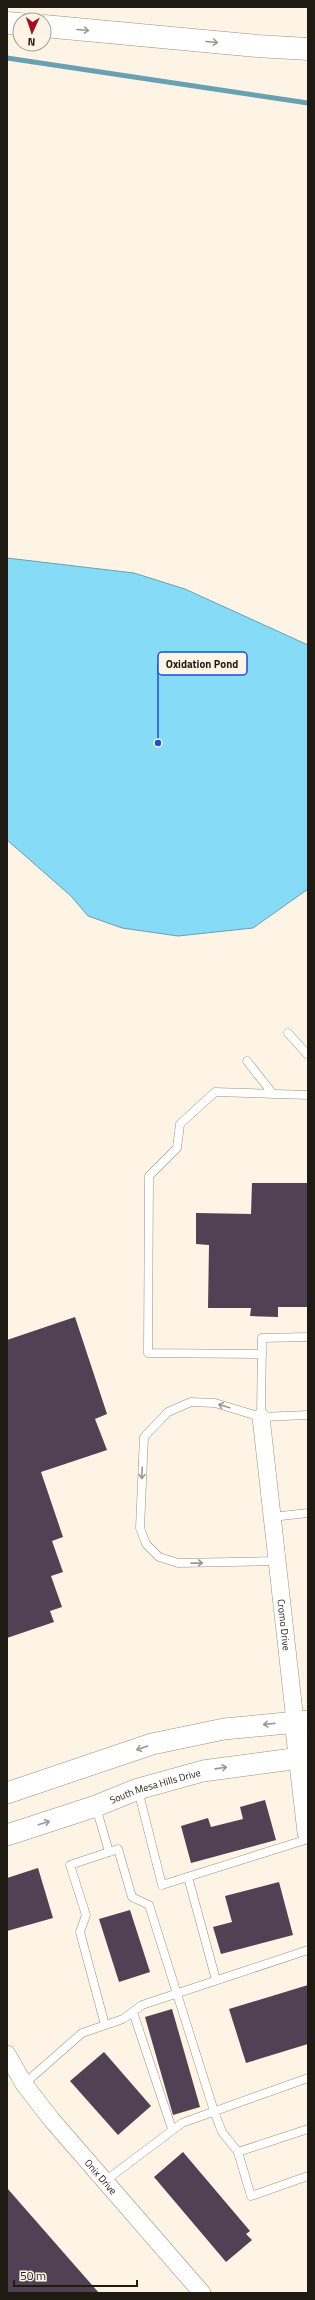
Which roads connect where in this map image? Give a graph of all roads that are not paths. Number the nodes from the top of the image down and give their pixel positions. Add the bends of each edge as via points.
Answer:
1 (52, 27) edge
2 (308, 49) edge
3 (288, 1033) dead end
4 (308, 1055) edge
5 (247, 1061) dead end
6 (273, 1094) junction
7 (308, 1095) edge
8 (308, 1338) edge
9 (262, 1354) junction
10 (308, 1415) edge
11 (261, 1417) junction
12 (308, 1513) edge
13 (272, 1517) junction
14 (277, 1561) junction
15 (301, 1721) edge
16 (303, 1757) edge
17 (138, 1789) junction
18 (7, 1793) edge
19 (96, 1806) junction
20 (308, 1832) edge
21 (7, 1835) edge
22 (308, 1839) edge
23 (109, 1852) junction
24 (188, 1877) junction
25 (308, 1950) edge
26 (216, 1980) junction
27 (177, 1993) junction
28 (133, 2012) junction
29 (105, 2025) junction
30 (7, 2054) edge
31 (308, 2078) edge
32 (24, 2084) junction
33 (214, 2111) junction
34 (172, 2129) junction
35 (308, 2129) edge
36 (238, 2152) junction
37 (308, 2176) edge
38 (105, 2181) junction
39 (202, 2293) edge

1 -> 2 highway
3 - 4 lane
5 - 6 lane
6 - 7 lane
6 - 9 lane via 215,1092 180,1124 177,1148 149,1176 148,1353
8 - 9 lane via 262,1338
9 - 11 lane
10 - 11 lane
11 - 13 street, Cromo Drive
11 -> 14 lane via 215,1403 191,1402 168,1412 144,1437 140,1528 146,1544 159,1557 178,1563
12 - 13 lane
13 - 14 street, Cromo Drive
14 - 15 street, Cromo Drive
15 - 16 street, Cromo Drive
15 -> 18 street via 224,1729 152,1744
17 -> 16 street, South Mesa Hills Drive via 203,1771
16 - 20 street, Cromo Drive
17 - 19 street, South Mesa Hills Drive
17 - 24 lane via 162,1885
21 -> 19 street, South Mesa Hills Drive
19 - 23 lane
22 - 24 lane
23 - 27 lane via 118,1849 132,1897 149,1905
23 - 29 lane via 70,1865 86,1915 80,1932
24 - 26 lane
25 - 26 lane
26 - 27 lane
27 - 28 lane via 142,2005
27 - 33 lane
28 - 29 lane via 123,2019
28 - 34 lane
29 - 32 lane via 82,2033
30 - 32 street, Onix Drive
31 - 33 lane
32 - 38 street, Onix Drive
33 - 34 lane
33 - 36 lane via 222,2132
34 - 38 lane
35 - 36 lane
36 - 37 lane via 251,2196
38 - 39 street, Onix Drive

